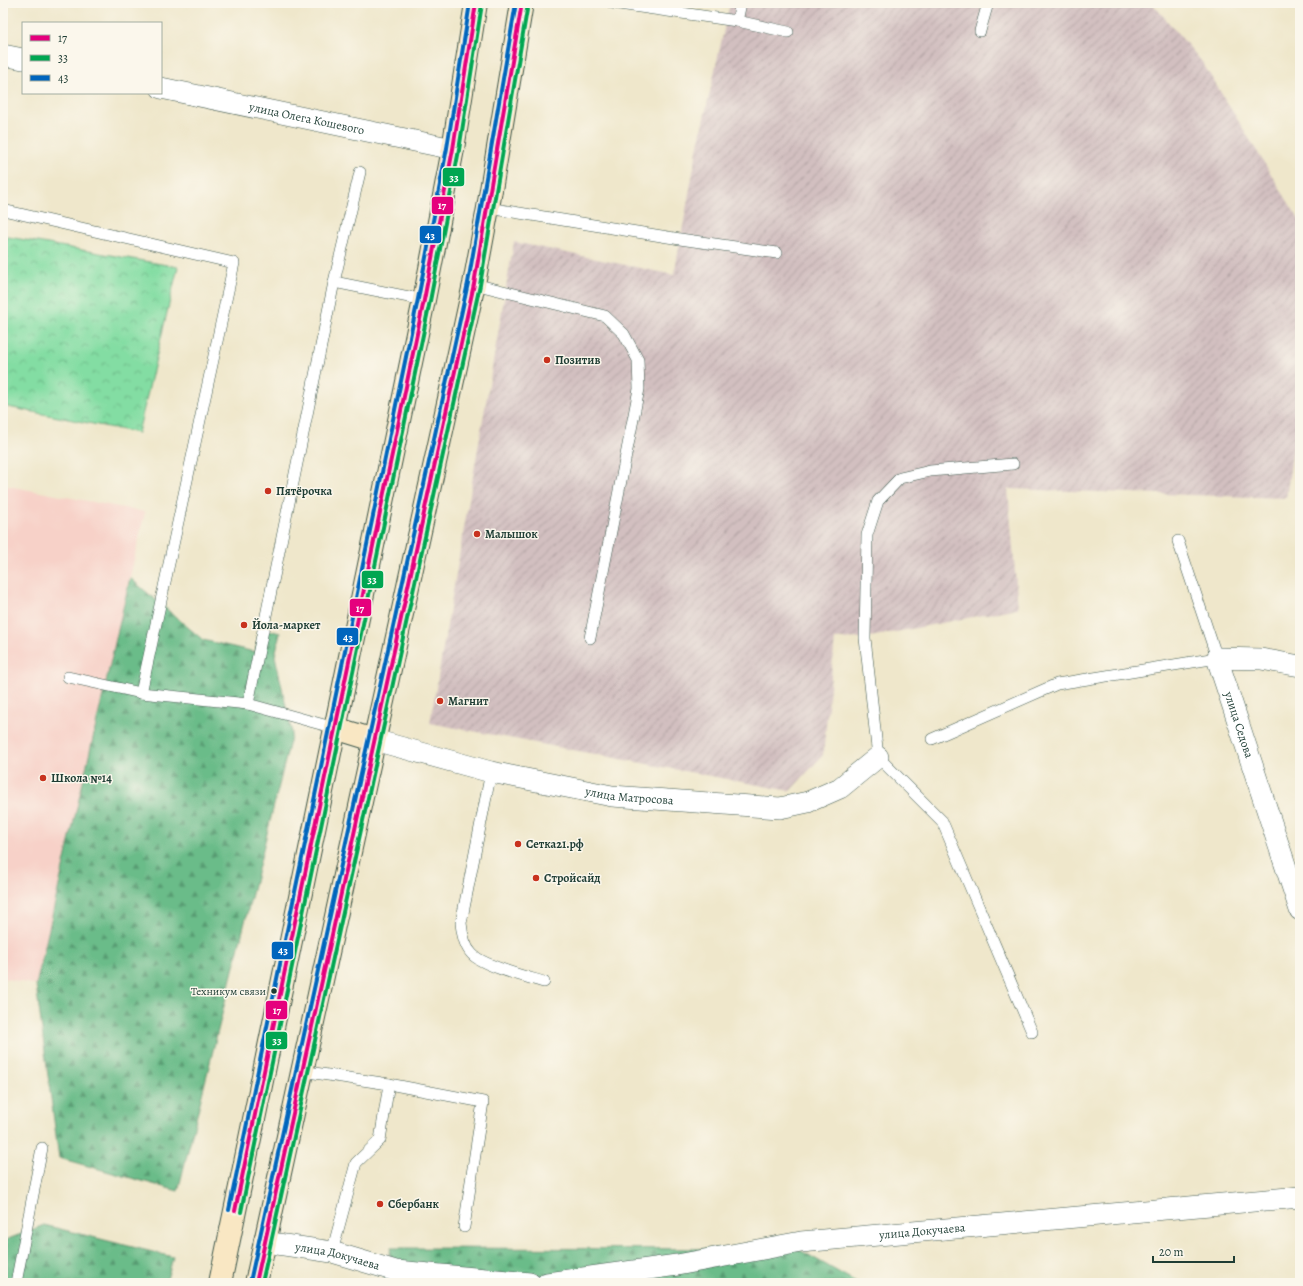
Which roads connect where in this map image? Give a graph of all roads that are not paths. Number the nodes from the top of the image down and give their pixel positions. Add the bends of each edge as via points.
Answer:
1 (476, 3) edge
2 (522, 3) edge
3 (612, 3) edge
4 (741, 3) edge
5 (988, 3) edge
6 (737, 21) junction
7 (980, 31) dead end
8 (788, 32) dead end
9 (3, 55) edge
10 (22, 59) edge
11 (162, 88) edge
12 (453, 149) junction
13 (360, 172) dead end
14 (488, 208) junction
15 (3, 210) edge
16 (777, 252) dead end
17 (334, 282) junction
18 (474, 284) junction
19 (424, 300) junction
20 (1013, 464) dead end
21 (1178, 541) dead end
22 (590, 638) dead end
23 (1216, 658) junction
24 (1300, 666) edge
25 (68, 677) dead end
26 (141, 693) junction
27 (248, 704) junction
28 (335, 728) junction
29 (932, 739) dead end
30 (374, 740) junction
31 (878, 757) junction
32 (491, 772) junction
33 (1300, 910) edge
34 (544, 982) dead end
35 (1032, 1032) dead end
36 (301, 1071) junction
37 (389, 1084) junction
38 (42, 1148) dead end
39 (1300, 1197) edge
40 (464, 1227) dead end
41 (264, 1242) junction
42 (332, 1252) junction
43 (16, 1283) edge
44 (220, 1283) edge
45 (256, 1283) edge
46 (530, 1283) edge
47 (547, 1283) edge

1 - 12 main road
2 - 14 main road
3 - 6 lane
4 - 6 lane
5 - 7 lane
6 - 8 lane
9 - 10 street
11 - 12 street, улица Олега Кошевого
12 - 19 main road
13 - 17 lane
14 - 16 lane via 680,240
14 - 18 main road
15 - 26 lane via 234,263
17 - 19 lane
17 - 27 lane
18 - 22 lane via 605,316 624,334 638,360 640,389
18 - 30 main road
19 - 28 main road
20 - 31 lane via 930,471 900,478 878,501 867,535 865,638
21 - 23 lane, улица Седова
23 - 24 street via 1261,659
23 - 29 lane via 1057,684
23 - 33 street, улица Седова
25 - 26 lane
26 - 27 lane
27 - 28 lane
28 - 30 main road
28 - 44 main road
30 - 32 street, улица Матросова
30 - 36 main road
31 - 32 street, улица Матросова via 840,788 808,802 780,808 612,796
31 - 35 lane via 942,821
32 - 34 lane via 461,922 463,938 472,954 483,962
36 - 37 lane
36 - 41 main road
37 - 40 lane via 483,1102
37 - 42 lane via 380,1140 356,1163
38 - 43 lane
39 - 47 street, улица Докучаева via 801,1242 677,1265
41 - 42 street, улица Докучаева
41 - 45 main road
42 - 46 street, улица Докучаева via 396,1271

